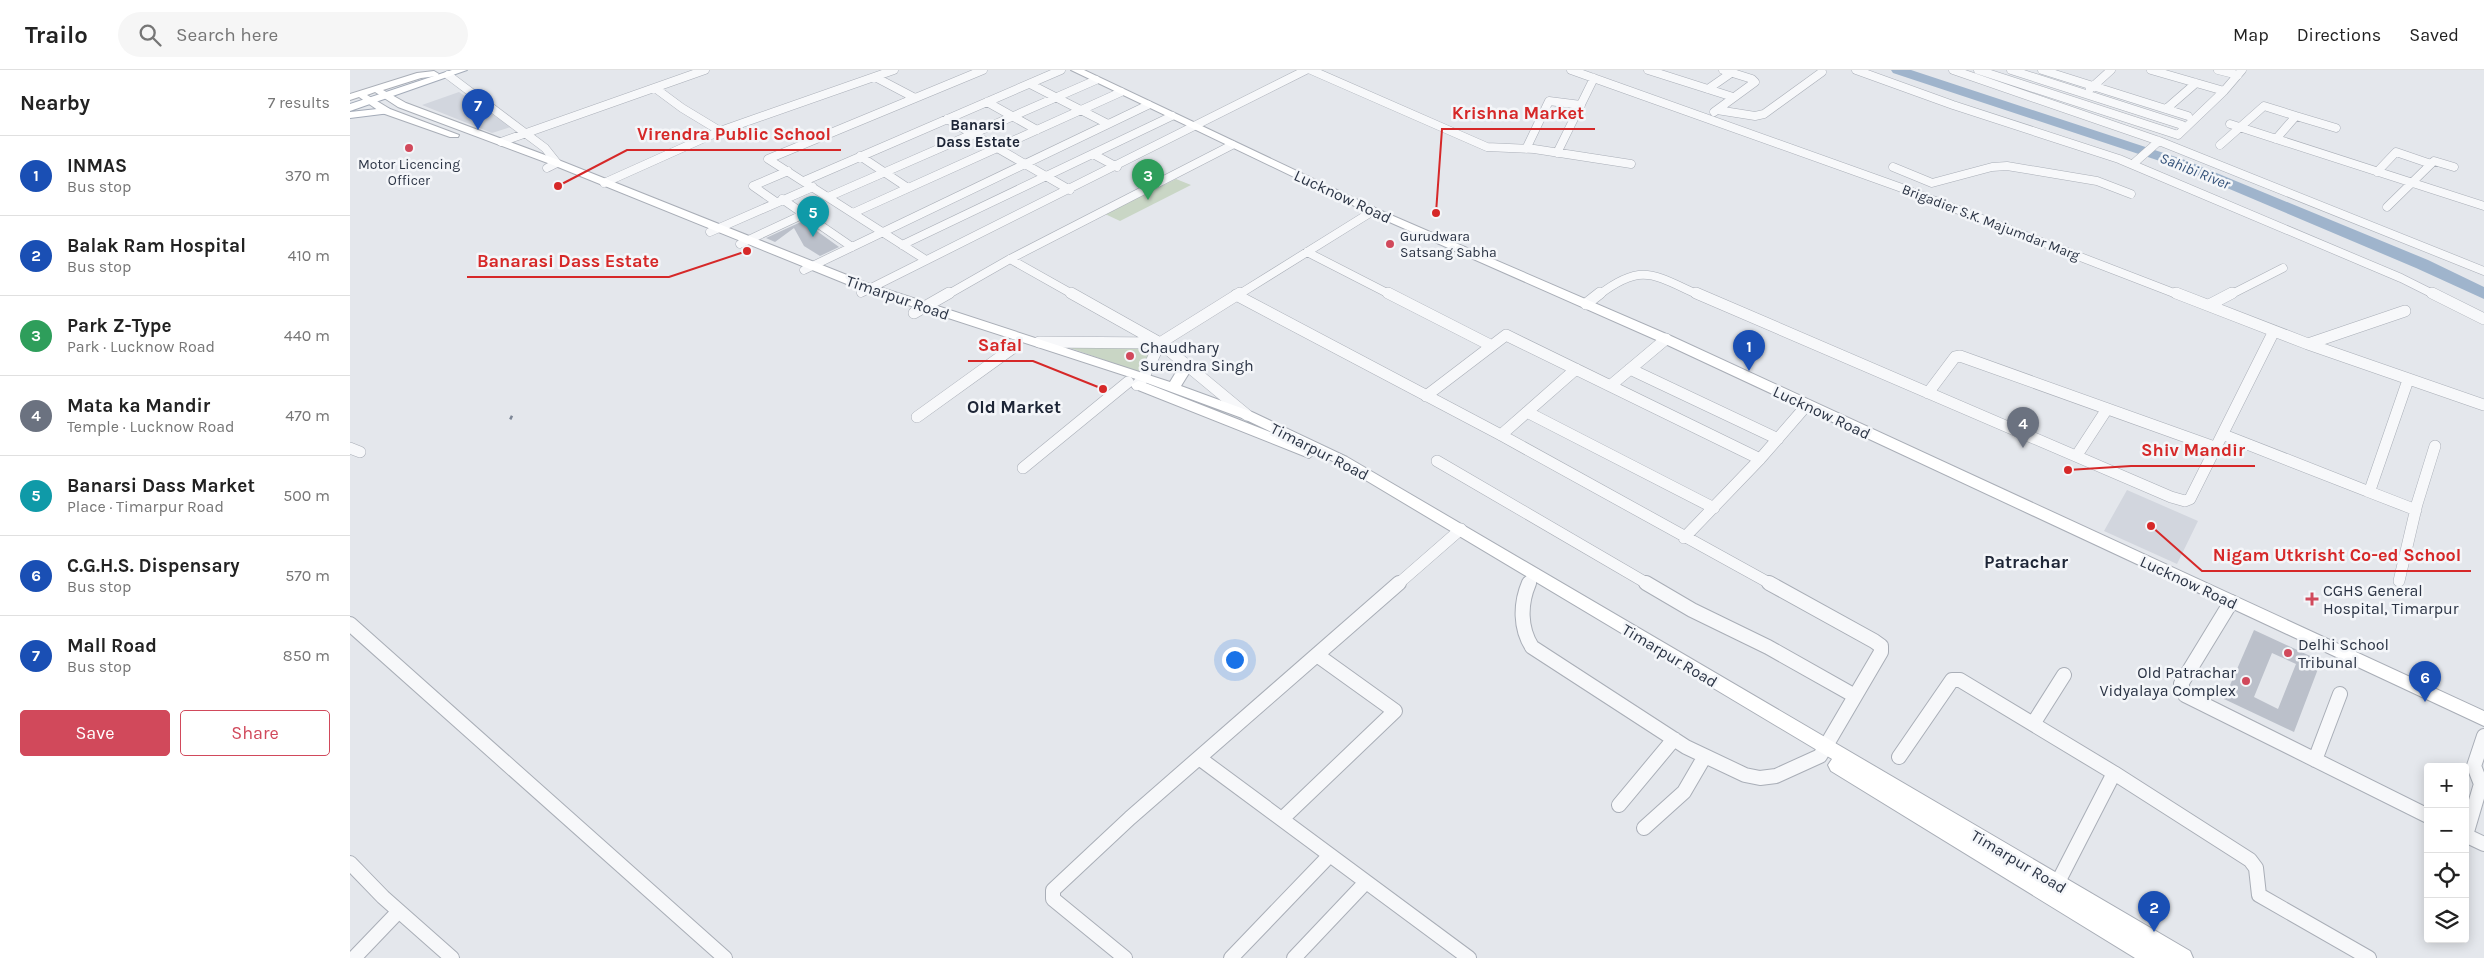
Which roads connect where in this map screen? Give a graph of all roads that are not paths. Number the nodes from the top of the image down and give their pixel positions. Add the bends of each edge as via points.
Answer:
1 (462, 70) edge
2 (705, 70) edge
3 (894, 70) edge
4 (984, 70) edge
5 (1061, 70) edge
6 (1076, 70) edge
7 (1306, 70) edge
8 (1311, 70) edge
9 (1571, 70) edge
10 (1648, 70) edge
11 (1723, 70) edge
12 (1856, 70) edge
13 (1953, 70) edge
14 (1978, 70) edge
15 (2011, 70) edge
16 (2111, 70) edge
17 (2151, 70) edge
18 (2218, 70) edge
19 (2047, 71) edge
20 (446, 72) edge
21 (1822, 72) dead end
22 (1731, 73) junction
23 (2240, 73) edge
24 (433, 77) junction
25 (875, 77) junction
26 (1594, 78) junction
27 (1096, 80) junction
28 (2196, 83) junction
29 (1030, 84) junction
30 (2093, 86) junction
31 (655, 88) junction
32 (1708, 89) junction
33 (2224, 91) junction
34 (1121, 92) junction
35 (383, 94) junction
36 (2084, 94) junction
37 (350, 97) edge
38 (1056, 97) junction
39 (1733, 97) junction
40 (915, 98) junction
41 (367, 100) junction
42 (2075, 101) junction
43 (350, 102) edge
44 (987, 102) junction
45 (402, 105) junction
46 (1148, 105) junction
47 (1581, 105) junction
48 (350, 108) edge
49 (2166, 109) junction
50 (1080, 110) junction
51 (1717, 110) junction
52 (386, 112) junction
53 (350, 115) edge
54 (1012, 116) junction
55 (1172, 116) junction
56 (2188, 116) dead end
57 (2296, 116) junction
58 (1706, 118) junction
59 (947, 119) junction
60 (1108, 124) junction
61 (2230, 124) dead end
62 (2182, 125) dead end
63 (1195, 127) junction
64 (2238, 127) junction
65 (2336, 128) dead end
66 (1037, 130) junction
67 (720, 131) junction
68 (527, 133) junction
69 (972, 134) junction
70 (2276, 139) junction
71 (501, 142) junction
72 (2158, 142) junction
73 (1232, 145) junction
74 (2220, 145) dead end
75 (998, 147) junction
76 (1526, 149) junction
77 (1557, 153) junction
78 (1093, 154) junction
79 (860, 156) junction
80 (2136, 161) junction
81 (1026, 164) junction
82 (1631, 164) dead end
83 (2431, 164) junction
84 (552, 165) junction
85 (1117, 167) junction
86 (1893, 167) dead end
87 (2454, 167) dead end
88 (788, 171) junction
89 (2377, 172) junction
90 (884, 173) junction
91 (1910, 175) junction
92 (1048, 176) junction
93 (804, 181) junction
94 (600, 184) junction
95 (2412, 184) junction
96 (813, 187) junction
97 (1899, 187) junction
98 (908, 188) junction
99 (1070, 190) junction
100 (2130, 194) dead end
101 (828, 197) junction
102 (779, 201) junction
103 (2484, 206) edge
104 (2388, 207) dead end
105 (1373, 211) junction
106 (853, 213) junction
107 (804, 214) junction
108 (715, 230) junction
109 (882, 232) junction
110 (744, 242) junction
111 (902, 246) junction
112 (852, 247) junction
113 (1307, 252) junction
114 (1010, 259) junction
115 (926, 260) junction
116 (808, 268) junction
117 (2283, 268) dead end
118 (2484, 270) edge
119 (866, 291) junction
120 (1236, 296) junction
121 (1586, 304) junction
122 (2209, 305) junction
123 (919, 310) junction
124 (2405, 311) dead end
125 (2484, 319) edge
126 (2274, 331) junction
127 (1666, 339) junction
128 (1039, 342) junction
129 (1160, 343) junction
130 (1490, 344) junction
131 (2308, 344) junction
132 (1017, 345) junction
133 (1186, 365) junction
134 (1576, 369) junction
135 (1630, 369) junction
136 (2408, 380) junction
137 (1136, 381) junction
138 (1610, 386) junction
139 (1173, 388) junction
140 (1928, 393) junction
141 (1426, 396) junction
142 (1807, 405) junction
143 (2484, 405) edge
144 (2107, 409) junction
145 (1527, 412) junction
146 (1247, 415) junction
147 (917, 417) dead end
148 (2224, 435) junction
149 (1501, 436) junction
150 (1778, 439) junction
151 (2435, 446) dead end
152 (2217, 448) junction
153 (2077, 456) junction
154 (1760, 459) junction
155 (1437, 461) dead end
156 (1023, 468) dead end
157 (2367, 491) junction
158 (1714, 508) junction
159 (2416, 510) junction
160 (1457, 533) junction
161 (1684, 538) junction
162 (1532, 578) junction
163 (2399, 581) dead end
164 (2230, 602) junction
165 (350, 624) edge
166 (1317, 654) junction
167 (2064, 675) dead end
168 (2340, 694) dead end
169 (1855, 696) junction
170 (2484, 719) edge
171 (2033, 724) junction
172 (2484, 736) edge
173 (1674, 739) junction
174 (1823, 751) junction
175 (1705, 756) junction
176 (1899, 757) dead end
177 (1199, 758) junction
178 (2315, 760) junction
179 (2114, 773) junction
180 (1619, 805) dead end
181 (2424, 814) edge
182 (1282, 819) junction
183 (2469, 825) edge
184 (1644, 828) dead end
185 (2469, 836) edge
186 (2484, 844) edge
187 (1330, 855) junction
188 (350, 864) edge
189 (1366, 882) junction
190 (2057, 884) junction
191 (399, 911) junction
192 (354, 958) edge
193 (452, 958) edge
194 (725, 958) edge
195 (1125, 958) edge
196 (1231, 958) edge
197 (1294, 958) edge
198 (1469, 958) edge
199 (2154, 958) edge
200 (2183, 958) edge
201 (2369, 958) edge

1 - 20 main road
2 - 31 street
3 - 25 street
4 - 40 street
5 - 29 street
6 - 27 street, Lucknow Road
7 - 63 street
8 - 76 street via 1478,145
9 - 26 street, Brigadier S.K. Majumdar Marg
10 - 32 street
11 - 22 street
12 - 80 street via 1953,105
13 - 72 street
14 - 42 street
15 - 36 street
16 - 30 street
17 - 28 street
18 - 23 street
19 - 30 street via 2073,76
20 - 24 main road
20 - 68 street
21 - 51 street via 1764,114 1755,116
22 - 32 street
22 - 39 street via 1755,82
23 - 33 street
24 - 35 main road
24 - 37 street via 420,75
24 - 45 main road
25 - 40 street
25 - 67 street
26 - 47 street
26 - 58 street, Brigadier S.K. Majumdar Marg
27 - 34 street, Lucknow Road
27 - 38 street
28 - 33 street
28 - 49 street
29 - 38 street
29 - 44 street
30 - 36 street
30 - 49 street
31 - 67 street
31 - 68 street
32 - 39 street
33 - 42 street via 2178,135
34 - 46 street, Lucknow Road
34 - 50 street
35 - 41 main road
35 - 45 street, Timarpur Road
36 - 42 street
36 - 62 street
38 - 50 street
38 - 54 street
39 - 51 street
40 - 88 street via 769,158
41 - 43 main road
41 - 48 main road
41 - 52 street, Timarpur Road
44 - 54 street
44 - 59 street
45 - 71 street, Timarpur Road
46 - 55 street, Lucknow Road
46 - 60 street
47 - 76 street via 1549,101
47 - 77 street
49 - 56 street
50 - 60 street
50 - 66 street
51 - 58 street
52 - 53 main road
52 - 84 street, Timarpur Road
54 - 66 street
54 - 69 street
55 - 63 street, Lucknow Road
55 - 78 street
57 - 64 street via 2264,106
57 - 65 street
57 - 70 street
58 - 97 street, Brigadier S.K. Majumdar Marg
59 - 69 street
59 - 79 street
60 - 81 street
61 - 64 street
63 - 73 street, Lucknow Road
63 - 85 street
64 - 70 street
64 - 74 street
66 - 75 street
67 - 94 street
68 - 71 street
68 - 84 street via 545,148
69 - 75 street
69 - 90 street
70 - 89 street
71 - 84 street, Timarpur Road
72 - 80 street
72 - 118 street
73 - 105 street, Lucknow Road
73 - 114 street
75 - 81 street
75 - 98 street
76 - 77 street
77 - 82 street
78 - 85 street
78 - 92 street
79 - 90 street
79 - 93 street
80 - 125 street via 2401,278
81 - 92 street
81 - 109 street
83 - 87 street via 2435,160
83 - 89 street via 2396,152
83 - 95 street
84 - 94 street, Timarpur Road
85 - 99 street
86 - 91 street
88 - 93 street
88 - 102 street via 753,186
89 - 95 street
90 - 98 street
90 - 101 street
91 - 97 street
91 - 100 street via 1932,182 2000,166 2097,181
92 - 99 street
92 - 111 street
93 - 96 street
94 - 108 street, Timarpur Road
95 - 103 street
95 - 104 street
96 - 101 street
96 - 102 street
97 - 122 street, Brigadier S.K. Majumdar Marg
98 - 106 street
99 - 115 street
101 - 106 street
102 - 107 street
102 - 108 street
105 - 113 street
105 - 121 street, Lucknow Road
106 - 109 street
107 - 110 street
107 - 112 street
108 - 110 street, Timarpur Road
109 - 111 street
109 - 112 street
110 - 116 street, Timarpur Road
111 - 115 street
112 - 116 street
113 - 120 street
113 - 130 street
114 - 123 street
114 - 129 street
115 - 119 street
116 - 119 street, Timarpur Road
117 - 122 street
119 - 123 street, Timarpur Road
120 - 129 street
120 - 141 street
121 - 127 street, Lucknow Road
121 - 140 street via 1622,280 1641,272 1651,274
122 - 126 street, Brigadier S.K. Majumdar Marg
123 - 128 street, Timarpur Road
123 - 132 street, Timarpur Road
124 - 131 street
126 - 131 street, Brigadier S.K. Majumdar Marg
126 - 148 street
127 - 135 street
127 - 142 street, Lucknow Road
128 - 129 street
128 - 137 street, Timarpur Road
129 - 133 street
129 - 137 street
130 - 134 street via 1503,335 1508,336
130 - 141 street
131 - 136 street, Brigadier S.K. Majumdar Marg
132 - 137 street, Timarpur Road
132 - 147 street
133 - 139 street
133 - 146 street
134 - 138 street
134 - 145 street
135 - 138 street
135 - 150 street
136 - 143 street, Brigadier S.K. Majumdar Marg
136 - 157 street
137 - 139 street, Timarpur Road
137 - 156 street
137 - 160 street, Timarpur Road via 1316,456
138 - 154 street
139 - 146 street, Timarpur Road
140 - 144 street via 1955,356 1960,356
140 - 153 street
141 - 149 street
142 - 150 street
142 - 164 street, Lucknow Road
144 - 152 street
144 - 153 street
145 - 149 street
145 - 158 street
146 - 160 street, Timarpur Road via 1342,460
148 - 152 street
148 - 157 street
149 - 161 street
150 - 154 street
151 - 159 street
152 - 153 street via 2190,499 2186,500 2171,497
154 - 158 street
155 - 169 street via 1692,610 1768,646
157 - 159 street
158 - 161 street
159 - 163 street
160 - 162 street, Timarpur Road
160 - 166 street
161 - 169 street via 1880,646 1879,658
162 - 173 street via 1521,624 1532,647
162 - 174 street, Timarpur Road
164 - 170 street, Lucknow Road
164 - 178 street via 2181,684 2181,690
165 - 194 street
166 - 177 street
166 - 182 street via 1395,712
167 - 171 street
168 - 178 street
169 - 174 street
171 - 176 street via 1955,678
171 - 179 street
172 - 183 street via 2474,766 2482,784
173 - 175 street
173 - 180 street
174 - 175 street via 1776,776 1760,778 1745,775
174 - 190 street, Timarpur Road
174 - 199 street, Timarpur Road
175 - 184 street via 1684,792
177 - 182 street
177 - 195 street via 1053,890 1053,899
178 - 181 street
179 - 190 street
179 - 201 street via 2250,860 2256,868 2257,890 2263,899
182 - 187 street
185 - 186 street
187 - 189 street
187 - 196 street
188 - 191 street
189 - 197 street
189 - 198 street
190 - 200 street, Timarpur Road
191 - 192 street
191 - 193 street

